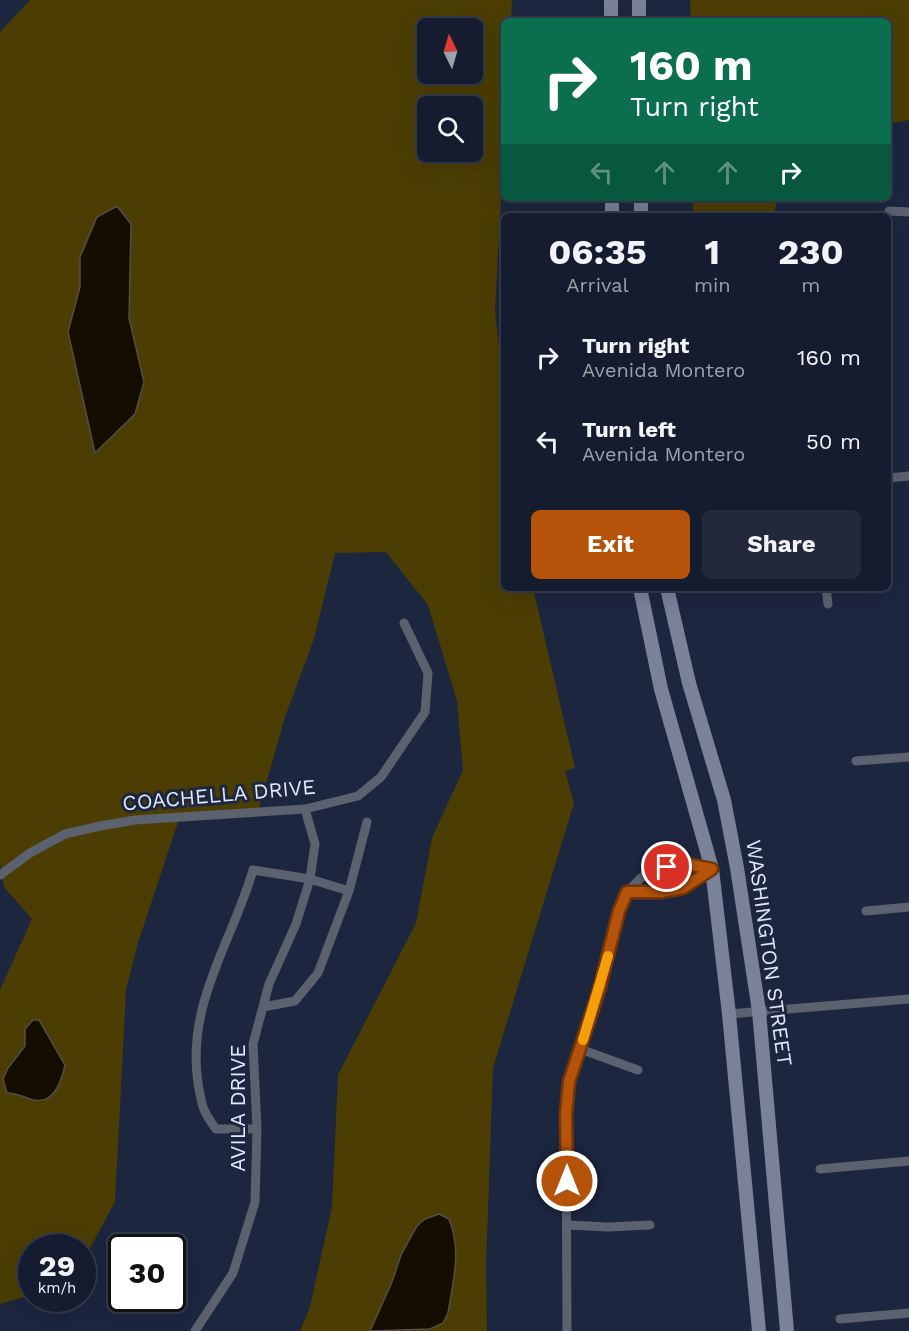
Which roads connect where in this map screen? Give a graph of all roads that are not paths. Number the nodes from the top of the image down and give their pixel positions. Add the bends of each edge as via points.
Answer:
1 (611, 0) edge
2 (639, 0) edge
3 (611, 18) edge
4 (639, 18) edge
5 (889, 211) dead end
6 (909, 212) edge
7 (909, 476) edge
8 (891, 478) edge
9 (641, 591) edge
10 (668, 591) edge
11 (826, 591) edge
12 (828, 604) dead end
13 (404, 623) dead end
14 (909, 757) edge
15 (856, 761) dead end
16 (305, 809) junction
17 (367, 822) dead end
18 (712, 869) junction
19 (0, 875) edge
20 (310, 879) junction
21 (349, 891) junction
22 (627, 892) junction
23 (909, 907) edge
24 (866, 911) dead end
25 (909, 999) edge
26 (263, 1006) junction
27 (759, 1011) junction
28 (729, 1014) junction
29 (580, 1049) junction
30 (638, 1070) dead end
31 (257, 1129) junction
32 (909, 1161) edge
33 (820, 1169) dead end
34 (567, 1225) junction
35 (650, 1225) dead end
36 (909, 1313) edge
37 (840, 1319) dead end
38 (195, 1331) edge
39 (567, 1331) edge
40 (759, 1331) edge
41 (787, 1331) edge

1 - 3 main road
2 - 4 main road
5 - 6 street
7 - 8 street
9 - 18 main road via 661,689
10 - 27 main road, WASHINGTON STREET via 689,683 724,800
11 - 12 street
13 - 16 street, COACHELLA DRIVE via 428,673 425,712 381,777 358,796
14 - 15 street
16 - 19 street, COACHELLA DRIVE via 135,820 100,826 65,834
16 - 20 street, AVILA DRIVE via 315,844
17 - 21 street
18 - 22 street via 683,888
18 - 22 street via 687,864 654,869
18 - 28 main road
20 - 21 street
20 - 26 street, AVILA DRIVE
20 - 31 street via 253,870 200,1014 195,1060 203,1112 216,1129
21 - 26 street via 318,973 296,1001
22 - 29 street
23 - 24 street
25 - 27 street
26 - 31 street, AVILA DRIVE via 253,1044
27 - 28 street
27 - 41 main road, WASHINGTON STREET
28 - 40 main road
29 - 30 street
29 - 34 street via 569,1082 566,1114
31 - 38 street, AVILA DRIVE via 255,1202 246,1233 233,1273
32 - 33 street
34 - 35 street
34 - 39 street
36 - 37 street

